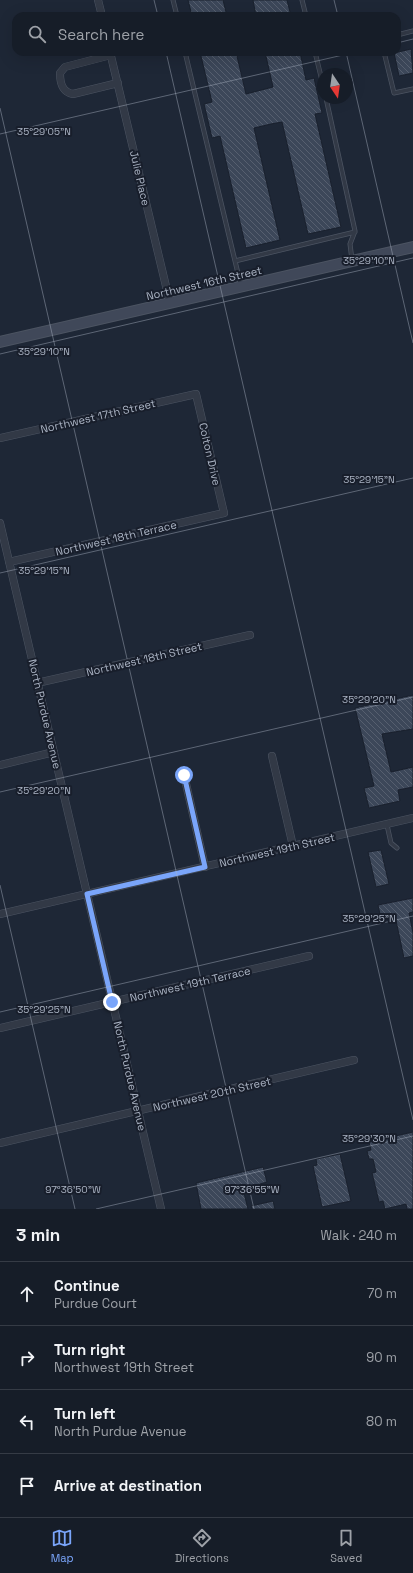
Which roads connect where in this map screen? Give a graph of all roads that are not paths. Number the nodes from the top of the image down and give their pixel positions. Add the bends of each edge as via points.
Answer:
1 (98, 0) edge
2 (173, 0) edge
3 (302, 0) edge
4 (101, 12) edge
5 (176, 12) edge
6 (305, 12) edge
7 (413, 31) edge
8 (401, 34) edge
9 (104, 56) edge
10 (111, 56) edge
11 (186, 56) edge
12 (316, 56) edge
13 (385, 56) edge
14 (319, 68) edge
15 (118, 84) junction
16 (413, 89) edge
17 (327, 104) edge
18 (355, 232) junction
19 (413, 247) edge
20 (235, 261) junction
21 (352, 261) junction
22 (241, 287) junction
23 (170, 303) junction
24 (0, 342) edge
25 (196, 394) joint
26 (0, 438) edge
27 (224, 513) joint
28 (0, 523) edge
29 (9, 562) junction
30 (250, 635) dead end
31 (38, 683) junction
32 (54, 752) junction
33 (272, 756) dead end
34 (0, 765) edge
35 (184, 775) dead end
36 (413, 818) edge
37 (387, 824) junction
38 (293, 846) junction
39 (397, 848) dead end
40 (205, 867) junction
41 (87, 894) junction
42 (0, 914) edge
43 (309, 956) dead end
44 (112, 1002) junction
45 (0, 1028) edge
46 (354, 1060) dead end
47 (138, 1111) junction
48 (0, 1144) edge
49 (161, 1209) edge

1 - 4 street
2 - 5 lane
3 - 6 lane
7 - 8 lane
9 - 15 street via 65,67 60,73 63,89 73,94
10 - 15 street, Julie Place
11 - 20 lane
12 - 14 lane
13 - 16 lane via 394,93
15 - 23 street, Julie Place
17 - 18 lane
18 - 20 lane
18 - 21 lane via 350,244
19 - 21 street, Northwest 16th Street
20 - 22 lane
21 - 22 street, Northwest 16th Street
22 - 23 street, Northwest 16th Street
23 - 24 street, Northwest 16th Street
25 - 26 street, Northwest 17th Street
25 - 27 street, Colton Drive
27 - 29 street, Northwest 18th Terrace
28 - 29 street, North Purdue Avenue
29 - 31 street, North Purdue Avenue
30 - 31 street, Northwest 18th Street
31 - 32 street, North Purdue Avenue
32 - 34 street
32 - 41 street, North Purdue Avenue
33 - 38 street
35 - 40 street
36 - 37 street, Northwest 19th Street
37 - 38 street, Northwest 19th Street
37 - 39 lane via 391,843
38 - 40 street, Northwest 19th Street
40 - 41 street, Northwest 19th Street
41 - 42 street, Northwest 19th Street
41 - 44 street, North Purdue Avenue
43 - 44 street, Northwest 19th Terrace
44 - 45 street, Northwest 19th Terrace
44 - 47 street, North Purdue Avenue
46 - 47 street, Northwest 20th Street
47 - 48 street, Northwest 20th Street
47 - 49 street, North Purdue Avenue

